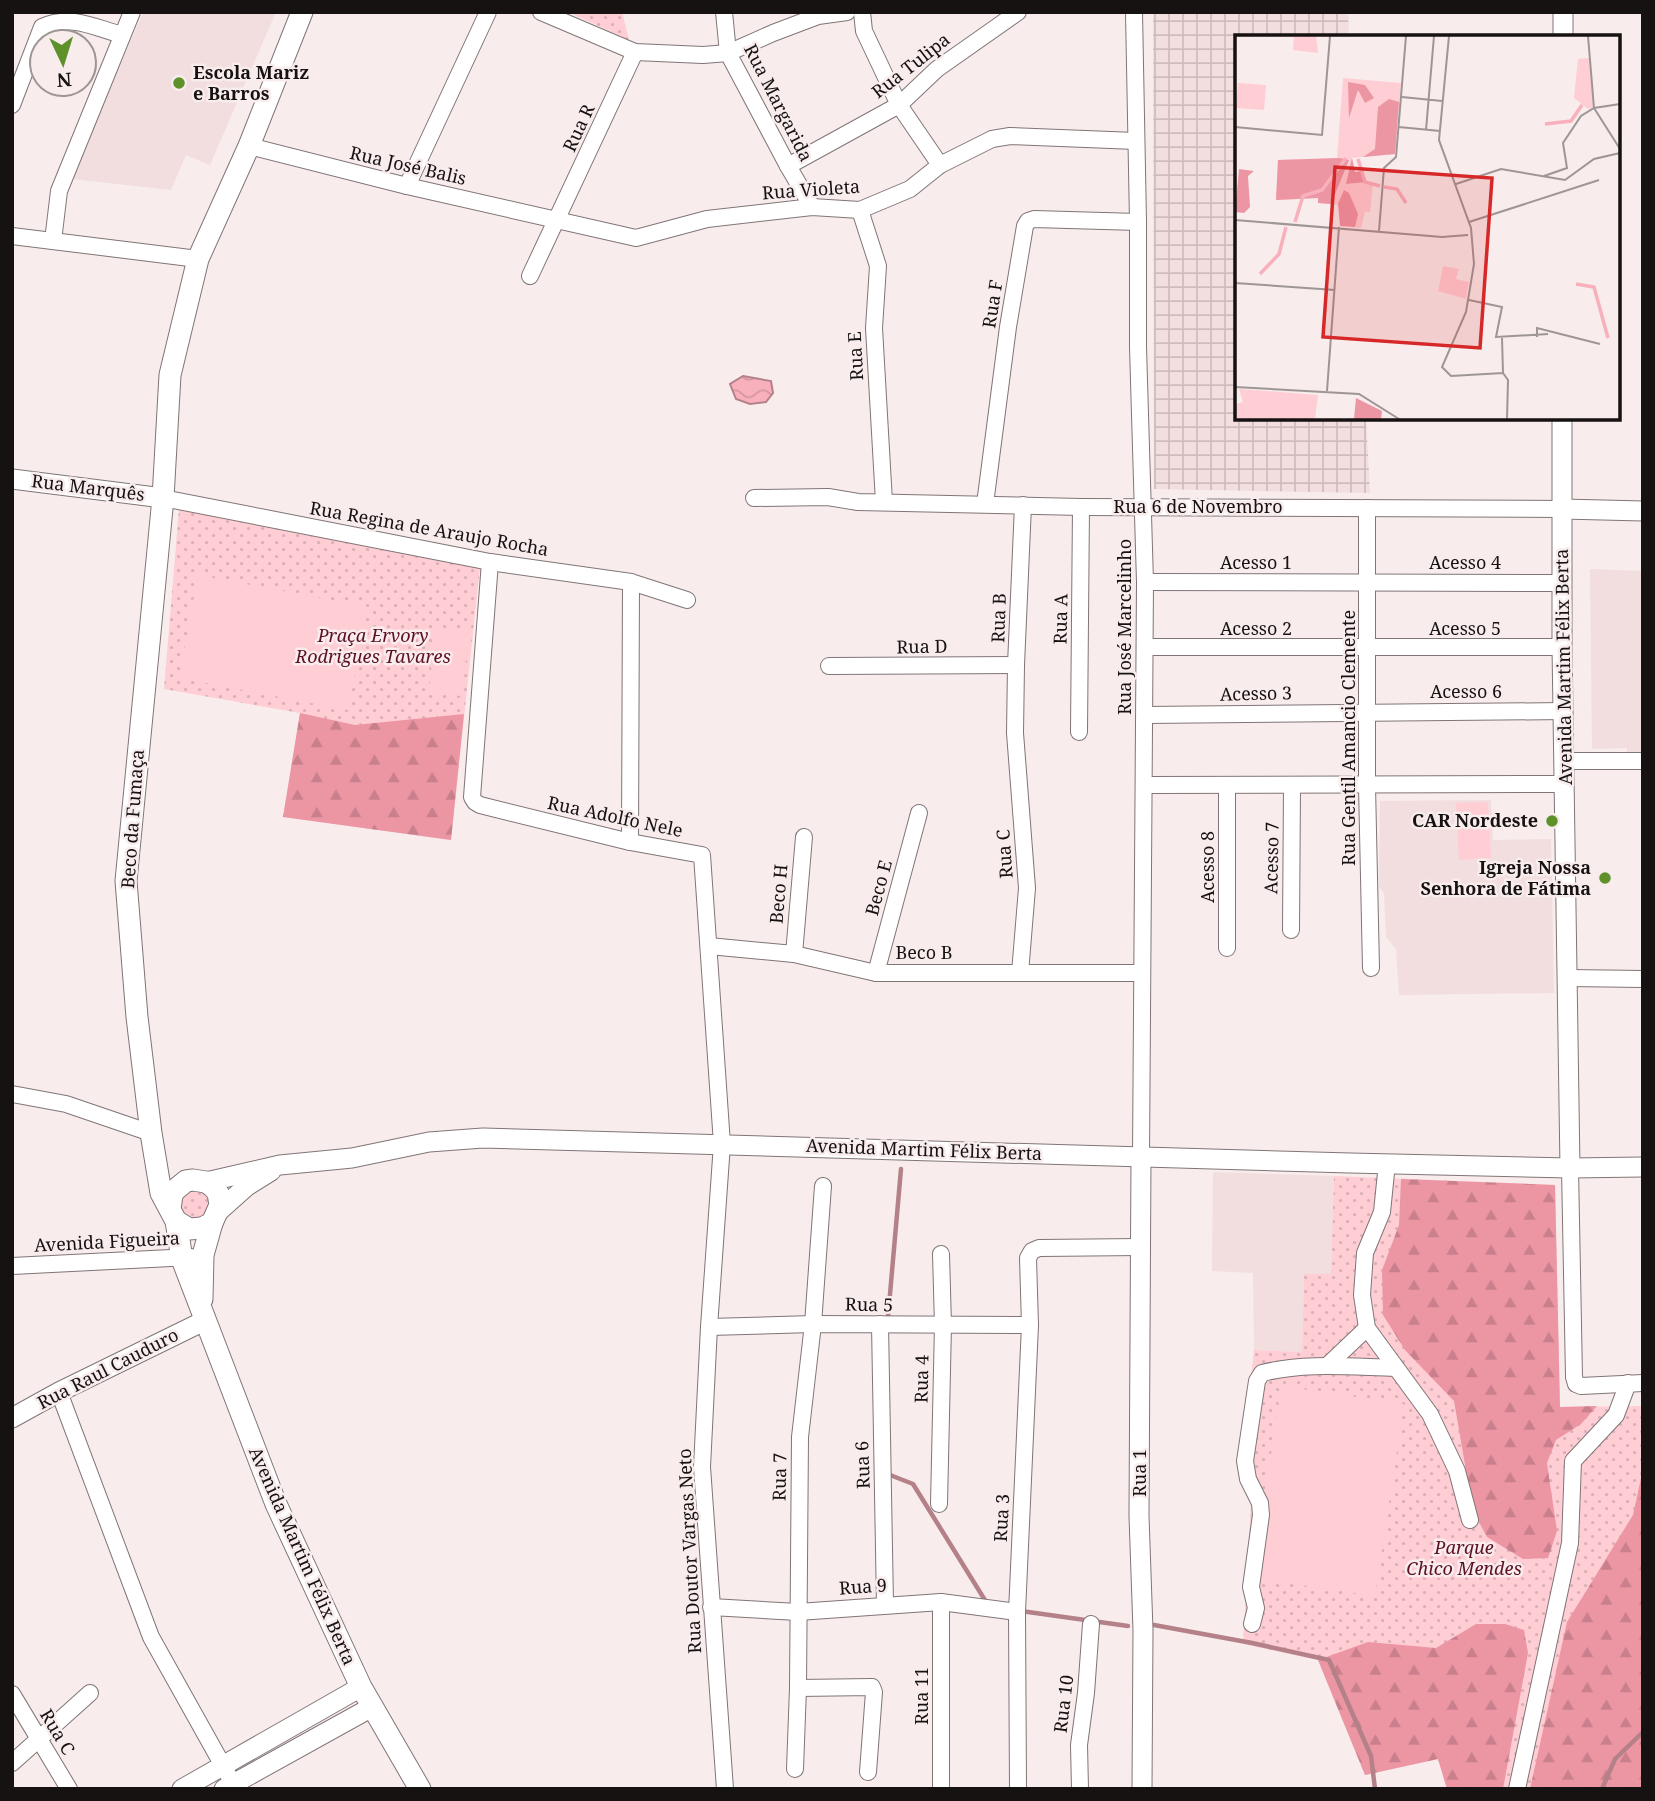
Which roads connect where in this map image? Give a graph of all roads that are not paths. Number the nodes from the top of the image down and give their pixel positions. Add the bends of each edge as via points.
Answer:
1 (132, 12) edge
2 (302, 12) edge
3 (488, 12) edge
4 (541, 12) edge
5 (724, 12) edge
6 (848, 12) edge
7 (862, 12) edge
8 (1018, 12) edge
9 (1134, 12) edge
10 (1563, 12) edge
11 (122, 35) junction
12 (1563, 35) edge
13 (635, 52) junction
14 (728, 53) junction
15 (12, 105) edge
16 (899, 105) junction
17 (1136, 141) junction
18 (249, 146) junction
19 (940, 165) junction
20 (788, 166) junction
21 (407, 186) junction
22 (812, 207) junction
23 (860, 210) junction
24 (558, 219) junction
25 (1138, 222) junction
26 (12, 236) edge
27 (53, 241) junction
28 (198, 259) junction
29 (530, 276) dead end
30 (1562, 420) edge
31 (12, 479) edge
32 (163, 498) junction
33 (754, 498) dead end
34 (884, 502) junction
35 (985, 504) junction
36 (1023, 505) junction
37 (1081, 507) junction
38 (1143, 508) junction
39 (1367, 508) junction
40 (1562, 509) junction
41 (1643, 511) edge
42 (490, 562) junction
43 (631, 582) junction
44 (1145, 582) junction
45 (1368, 582) junction
46 (1562, 583) junction
47 (687, 600) dead end
48 (1144, 647) junction
49 (1562, 647) junction
50 (1367, 648) junction
51 (1016, 665) junction
52 (830, 666) dead end
53 (1564, 711) junction
54 (1368, 712) junction
55 (1145, 715) junction
56 (1079, 732) dead end
57 (1015, 733) joint
58 (1565, 761) junction
59 (1643, 761) edge
60 (1566, 784) junction
61 (1145, 785) junction
62 (1227, 786) junction
63 (1292, 786) junction
64 (1367, 786) junction
65 (919, 813) dead end
66 (804, 836) dead end
67 (630, 842) junction
68 (1291, 930) dead end
69 (709, 946) junction
70 (1227, 948) dead end
71 (794, 954) junction
72 (1371, 968) dead end
73 (876, 973) junction
74 (1020, 973) junction
75 (1142, 973) junction
76 (1568, 978) junction
77 (1643, 979) edge
78 (12, 1094) edge
79 (152, 1137) junction
80 (722, 1144) junction
81 (1141, 1157) junction
82 (1387, 1163) junction
83 (280, 1165) junction
84 (1643, 1167) edge
85 (1570, 1168) junction
86 (196, 1181) junction
87 (823, 1186) dead end
88 (173, 1215) junction
89 (216, 1217) junction
90 (1140, 1247) junction
91 (941, 1254) dead end
92 (192, 1257) junction
93 (12, 1266) edge
94 (203, 1318) junction
95 (813, 1324) junction
96 (880, 1324) junction
97 (943, 1325) junction
98 (1030, 1325) junction
99 (709, 1327) junction
100 (1367, 1328) junction
101 (1328, 1365) junction
102 (1396, 1368) junction
103 (1635, 1383) edge
104 (58, 1392) junction
105 (12, 1418) edge
106 (939, 1504) dead end
107 (1470, 1520) dead end
108 (941, 1602) junction
109 (885, 1605) junction
110 (711, 1607) junction
111 (798, 1612) junction
112 (1017, 1612) junction
113 (1091, 1624) dead end
114 (1252, 1624) dead end
115 (361, 1687) junction
116 (798, 1688) junction
117 (90, 1692) dead end
118 (12, 1694) edge
119 (372, 1707) junction
120 (38, 1739) junction
121 (12, 1763) edge
122 (222, 1765) junction
123 (795, 1769) dead end
124 (868, 1772) dead end
125 (231, 1787) edge
126 (69, 1789) edge
127 (182, 1789) edge
128 (420, 1789) edge
129 (725, 1789) edge
130 (941, 1789) edge
131 (1018, 1789) edge
132 (1080, 1789) edge
133 (1142, 1789) edge
134 (1517, 1789) edge

1 - 11 street
2 - 18 main road, Beco da Fumaça
3 - 21 street
4 - 13 street
5 - 14 street, Rua Margarida
6 - 14 street via 818,16
7 - 16 street via 864,31
8 - 16 street, Rua Tulipa via 937,69
9 - 17 street, Rua José Marcelinho
10 - 12 street
11 - 15 street via 69,19 42,27
11 - 27 street via 59,191
13 - 14 street
13 - 24 street, Rua R
14 - 20 street, Rua Margarida
16 - 19 street
16 - 20 street, Rua Tulipa
17 - 19 street, Rua Violeta via 1010,136 992,139
17 - 25 street, Rua José Marcelinho
18 - 21 street, Rua José Balis
18 - 28 main road, Beco da Fumaça
19 - 23 street, Rua Violeta via 910,189
20 - 22 street, Rua Margarida
21 - 24 street, Rua José Balis
22 - 23 street, Rua Violeta
22 - 24 street, Rua Violeta via 707,219 636,238
23 - 34 street, Rua E via 878,267 874,328
24 - 29 street, Rua R
25 - 35 street, Rua F via 1034,219 1025,226
25 - 38 street, Rua José Marcelinho
26 - 27 street
27 - 28 street
28 - 32 main road, Beco da Fumaça via 170,375
30 - 40 street, Avenida Martim Félix Berta
31 - 32 street, Rua Marquês
32 - 42 street, Rua Regina de Araujo Rocha
32 - 79 main road, Beco da Fumaça via 126,881
33 - 34 street, Rua 6 de Novembro
34 - 35 street, Rua 6 de Novembro
35 - 36 street, Rua 6 de Novembro
36 - 37 street, Rua 6 de Novembro
36 - 51 street, Rua B
37 - 38 street, Rua 6 de Novembro
37 - 56 street, Rua A
38 - 39 street, Rua 6 de Novembro
38 - 44 street, Rua José Marcelinho
39 - 40 street, Rua 6 de Novembro
39 - 45 street, Rua Gentil Amancio Clemente
40 - 41 street, Rua 6 de Novembro
40 - 46 street, Avenida Martim Félix Berta
42 - 43 street, Rua Regina de Araujo Rocha
42 - 67 street, Rua Adolfo Nele via 474,802
43 - 47 street, Rua Regina de Araujo Rocha
43 - 67 street
44 - 45 street, Acesso 1
44 - 48 street, Rua José Marcelinho
45 - 46 street, Acesso 4
45 - 50 street, Rua Gentil Amancio Clemente
46 - 49 street, Avenida Martim Félix Berta
48 - 50 street, Acesso 2
48 - 55 street, Rua José Marcelinho
49 - 50 street, Acesso 5
49 - 53 street, Avenida Martim Félix Berta
50 - 54 street, Rua Gentil Amancio Clemente
51 - 52 street, Rua D
51 - 57 street, Rua B
53 - 54 street, Acesso 6
53 - 58 street, Avenida Martim Félix Berta
54 - 55 street, Acesso 3
54 - 64 street, Rua Gentil Amancio Clemente
55 - 61 street, Rua José Marcelinho
57 - 74 street, Rua C via 1027,888
58 - 59 street
58 - 60 street, Avenida Martim Félix Berta
60 - 64 street
60 - 76 street, Avenida Martim Félix Berta
61 - 62 street
61 - 75 street, Rua José Marcelinho
62 - 63 street
62 - 70 street, Acesso 8
63 - 64 street
63 - 68 street, Acesso 7
64 - 72 street, Rua Gentil Amancio Clemente
65 - 73 street, Beco E
66 - 71 street, Beco H
67 - 69 street, Rua Adolfo Nele via 702,855
69 - 71 street, Beco B
69 - 80 street, Rua Adolfo Nele
71 - 73 street, Beco B
73 - 74 street, Beco B
74 - 75 street, Beco B
75 - 81 street, Rua José Marcelinho
76 - 77 street
76 - 85 street, Avenida Martim Félix Berta
78 - 79 street via 66,1104
79 - 86 main road, Beco da Fumaça via 174,1171
79 - 88 main road, Beco da Fumaça via 161,1193
80 - 81 street, Avenida Martim Félix Berta
80 - 83 street, Avenida Martim Félix Berta via 483,1138
80 - 99 street, Rua Doutor Vargas Neto
81 - 82 street, Avenida Martim Félix Berta
81 - 90 street, Rua 1
82 - 85 street, Avenida Martim Félix Berta
82 - 100 street via 1382,1212 1365,1253 1362,1295
83 - 86 street, Avenida Martim Félix Berta
83 - 89 street, Avenida Martim Félix Berta via 247,1186
84 - 85 street
85 - 103 street, Avenida Martim Félix Berta via 1576,1384
86 - 88 main road via 180,1185 172,1195
86 - 89 main road via 218,1193
87 - 95 street, Rua 7
88 - 89 main road via 189,1229
88 - 92 main road, Avenida Martim Félix Berta
89 - 92 main road, Avenida Martim Félix Berta
90 - 98 street, Rua 3 via 1032,1251 1028,1258
90 - 133 street, Rua 1
91 - 97 street, Rua 4
92 - 93 street, Avenida Figueira
92 - 94 main road, Avenida Martim Félix Berta
94 - 104 street, Rua Raul Cauduro
94 - 115 main road, Avenida Martim Félix Berta via 276,1504
95 - 96 street, Rua 5
95 - 99 street, Rua 5
95 - 111 street, Rua 7 via 800,1437
96 - 97 street, Rua 5
96 - 109 street, Rua 6
97 - 98 street, Rua 5
97 - 106 street, Rua 4
98 - 112 street, Rua 3
99 - 110 street, Rua Doutor Vargas Neto via 702,1467
100 - 101 street
100 - 102 street
101 - 102 street
101 - 114 street via 1271,1371 1256,1381 1245,1461 1261,1516 1251,1587
102 - 107 street via 1430,1414 1457,1471
103 - 134 street via 1616,1415 1573,1461 1570,1543
104 - 105 street, Rua Raul Cauduro
104 - 122 street via 151,1637
108 - 109 street, Rua 9
108 - 112 street, Rua 9
108 - 130 street, Rua 11
109 - 111 street, Rua 9
110 - 111 street, Rua 9
110 - 129 street, Rua Doutor Vargas Neto
111 - 116 street, Rua 7
112 - 131 street, Rua 3
113 - 132 street, Rua 10 via 1079,1745
115 - 119 main road, Avenida Martim Félix Berta
115 - 122 street
116 - 123 street, Rua 7
116 - 124 street via 872,1687
117 - 120 street
118 - 120 street, Rua C
119 - 125 street
119 - 128 main road, Avenida Martim Félix Berta
120 - 121 street
120 - 126 street, Rua C
122 - 125 street
122 - 127 street

